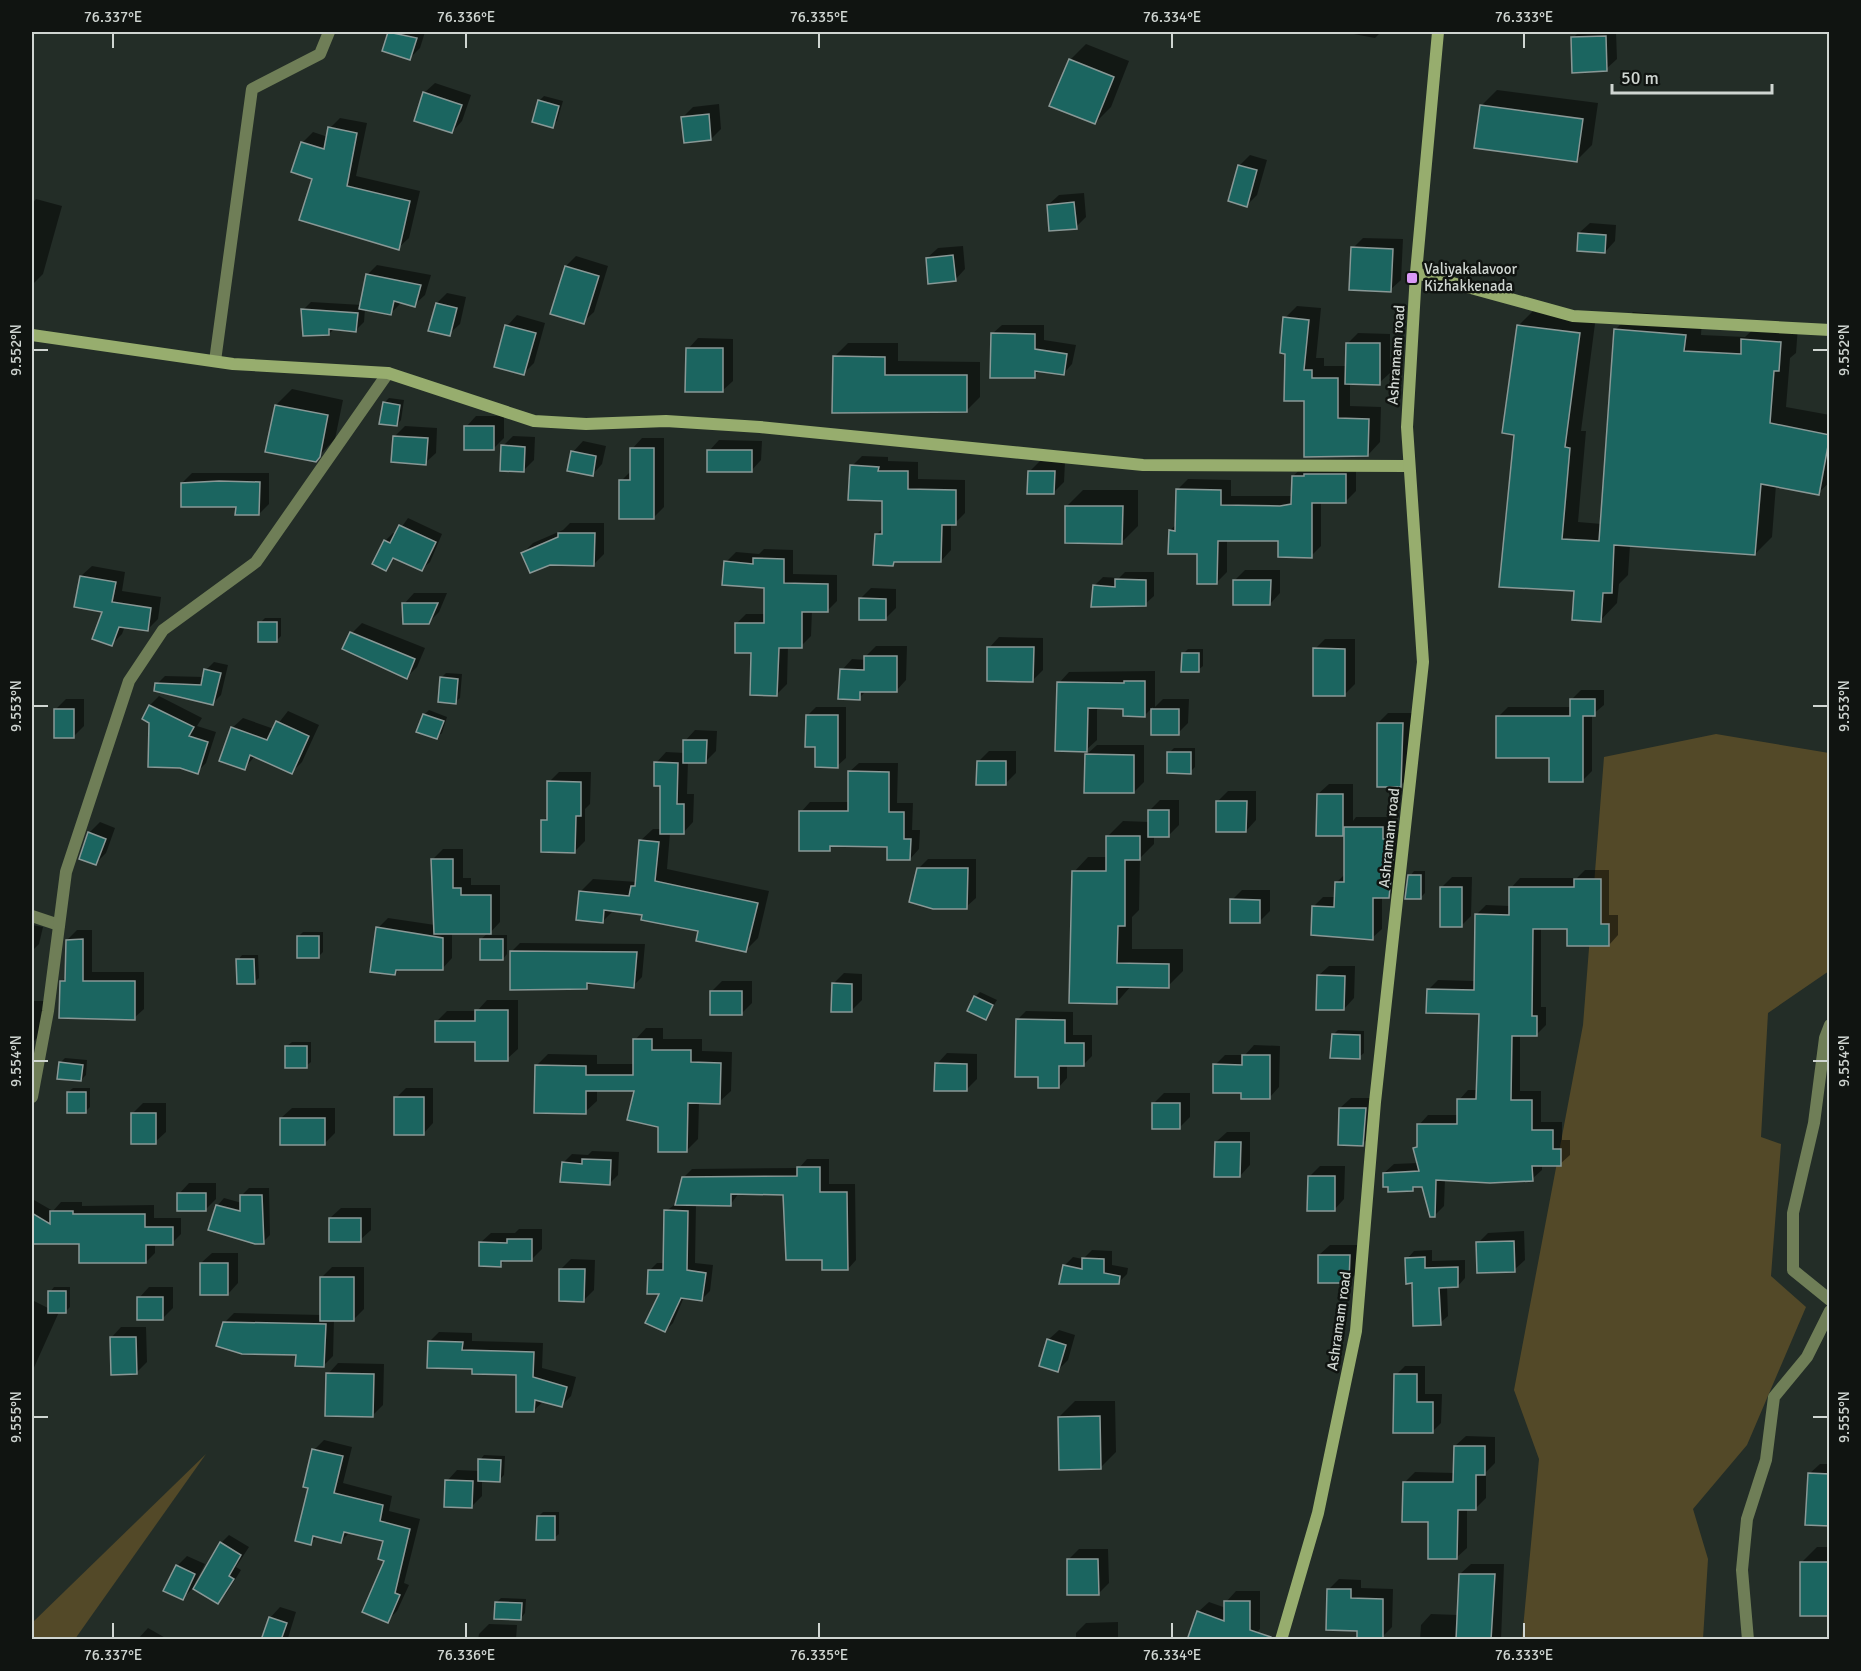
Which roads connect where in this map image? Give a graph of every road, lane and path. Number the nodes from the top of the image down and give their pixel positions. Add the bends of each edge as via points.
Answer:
1 (329, 32) edge
2 (1438, 32) edge
3 (1416, 273) junction
4 (1830, 330) edge
5 (32, 335) edge
6 (215, 361) junction
7 (388, 373) junction
8 (1407, 466) junction
9 (32, 916) edge
10 (59, 925) junction
11 (1830, 1025) edge
12 (32, 1097) edge
13 (1830, 1300) edge
14 (1830, 1311) edge
15 (1281, 1640) edge
16 (1748, 1640) edge

1 - 6 street via 321,54 252,88
2 - 3 street, Ashramam road
3 - 4 street via 1573,316
3 - 8 street, Ashramam road
5 - 6 street
6 - 7 street
7 - 8 street via 534,421 666,421 760,427 1143,465
7 - 10 street via 256,562 163,630 129,681 66,872
8 - 15 street, Ashramam road via 1423,662 1375,1102 1356,1331 1318,1513
9 - 10 street
10 - 12 street
11 - 13 street via 1814,1123 1792,1213 1792,1270
14 - 16 street via 1807,1357 1774,1397 1766,1460 1747,1519 1742,1570

